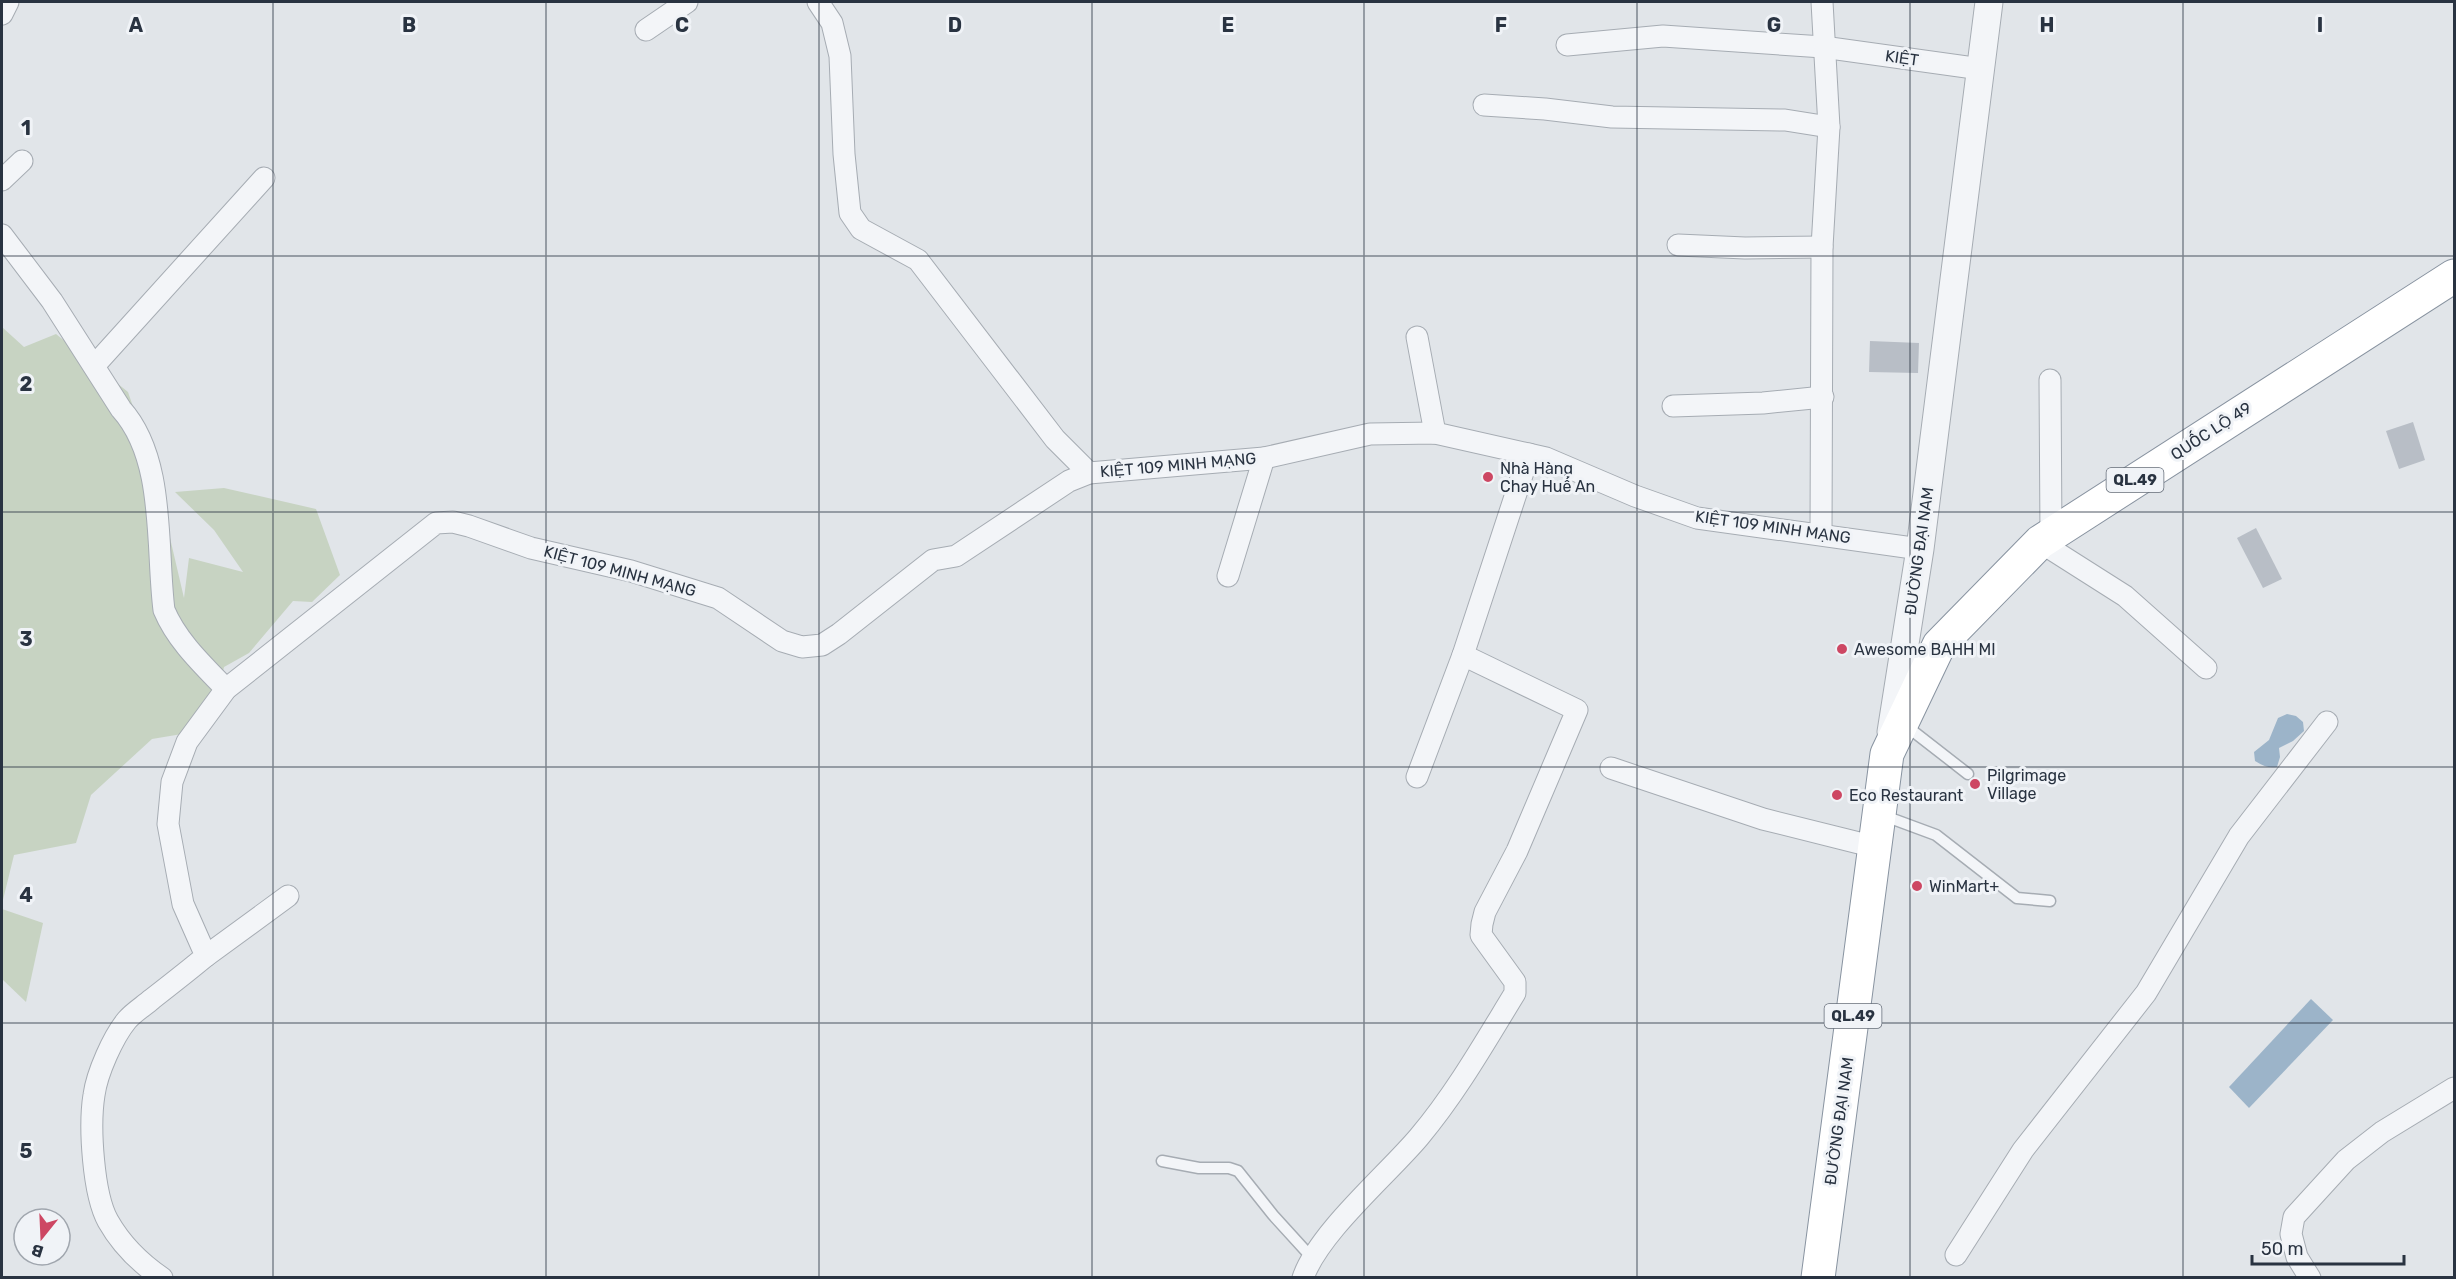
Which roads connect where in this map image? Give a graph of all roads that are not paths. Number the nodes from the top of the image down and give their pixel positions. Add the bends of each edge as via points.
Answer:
1 (687, 2) edge
2 (818, 2) edge
3 (1822, 2) edge
4 (1989, 2) edge
5 (646, 30) dead end
6 (1567, 45) dead end
7 (1823, 46) junction
8 (1981, 69) junction
9 (1484, 105) dead end
10 (1829, 127) junction
11 (22, 161) dead end
12 (264, 178) dead end
13 (2, 180) edge
14 (2, 235) edge
15 (1678, 245) dead end
16 (1822, 247) junction
17 (2454, 276) edge
18 (1417, 337) dead end
19 (94, 366) junction
20 (2050, 380) dead end
21 (1823, 397) junction
22 (1673, 406) dead end
23 (1435, 433) junction
24 (1529, 453) junction
25 (1264, 458) junction
26 (1089, 473) junction
27 (1821, 534) junction
28 (2046, 539) junction
29 (1920, 549) junction
30 (1228, 576) dead end
31 (1463, 654) junction
32 (2206, 668) dead end
33 (226, 689) junction
34 (2327, 722) dead end
35 (1902, 723) junction
36 (1887, 754) junction
37 (1611, 768) dead end
38 (1968, 774) dead end
39 (1417, 777) dead end
40 (1879, 814) junction
41 (1875, 847) junction
42 (288, 896) dead end
43 (2050, 901) dead end
44 (206, 956) junction
45 (2454, 1088) edge
46 (1162, 1161) dead end
47 (1956, 1255) dead end
48 (1308, 1268) edge
49 (162, 1278) edge
50 (1818, 1278) edge
51 (2310, 1278) edge

1 - 5 street
2 - 26 street via 832,23 840,56 850,213 861,229 918,260 1055,439
3 - 7 street
4 - 8 street, ĐƯỜNG ĐẠI NAM
6 - 7 street, KIỆT via 1663,36
7 - 8 street, KIỆT
7 - 10 street
8 - 29 street, ĐƯỜNG ĐẠI NAM
9 - 10 street via 1612,117 1785,120
10 - 16 street
11 - 13 street
12 - 19 street
14 - 19 street
15 - 16 street
16 - 21 street
17 - 28 highway, QUỐC LỘ 49 / QL.49
18 - 23 street
19 - 33 street via 133,423 148,462 157,513 164,610 187,648
20 - 28 street
21 - 22 street
21 - 27 street
23 - 24 street, KIỆT 109 MINH MẠNG
23 - 25 street, KIỆT 109 MINH MẠNG via 1370,434
24 - 27 street, KIỆT 109 MINH MẠNG via 1698,518
24 - 31 street
25 - 26 street, KIỆT 109 MINH MẠNG
25 - 30 street
26 - 33 street, KIỆT 109 MINH MẠNG via 1068,481 956,556 933,560 822,645 802,647 782,641 718,598 631,571 531,548 469,526 436,523
27 - 29 street, KIỆT 109 MINH MẠNG
28 - 32 street via 2125,596
28 - 35 highway, QUỐC LỘ 49 / QL.49 via 1939,645
29 - 36 street, ĐƯỜNG ĐẠI NAM
31 - 39 street
31 - 48 street via 1577,710 1482,924 1481,934 1515,982 1515,993 1462,1079 1419,1137 1348,1214
33 - 44 street, KIỆT 109 MINH MẠNG via 187,742 172,782 168,824 183,904
34 - 47 street via 2239,836 2146,993 2023,1150
35 - 36 highway, QUỐC LỘ 49 / QL.49
35 - 38 lane
36 - 40 highway, ĐƯỜNG ĐẠI NAM / QL.49
37 - 41 street via 1762,819
40 - 41 highway, ĐƯỜNG ĐẠI NAM / QL.49
40 - 43 lane via 1936,835 2017,898
41 - 50 highway, ĐƯỜNG ĐẠI NAM / QL.49
42 - 44 street
44 - 49 street via 128,1018 107,1055 94,1094 93,1156 98,1191 108,1220 126,1246
45 - 51 street via 2382,1132 2346,1160 2294,1217 2291,1234 2297,1257
46 - 48 lane via 1238,1171

